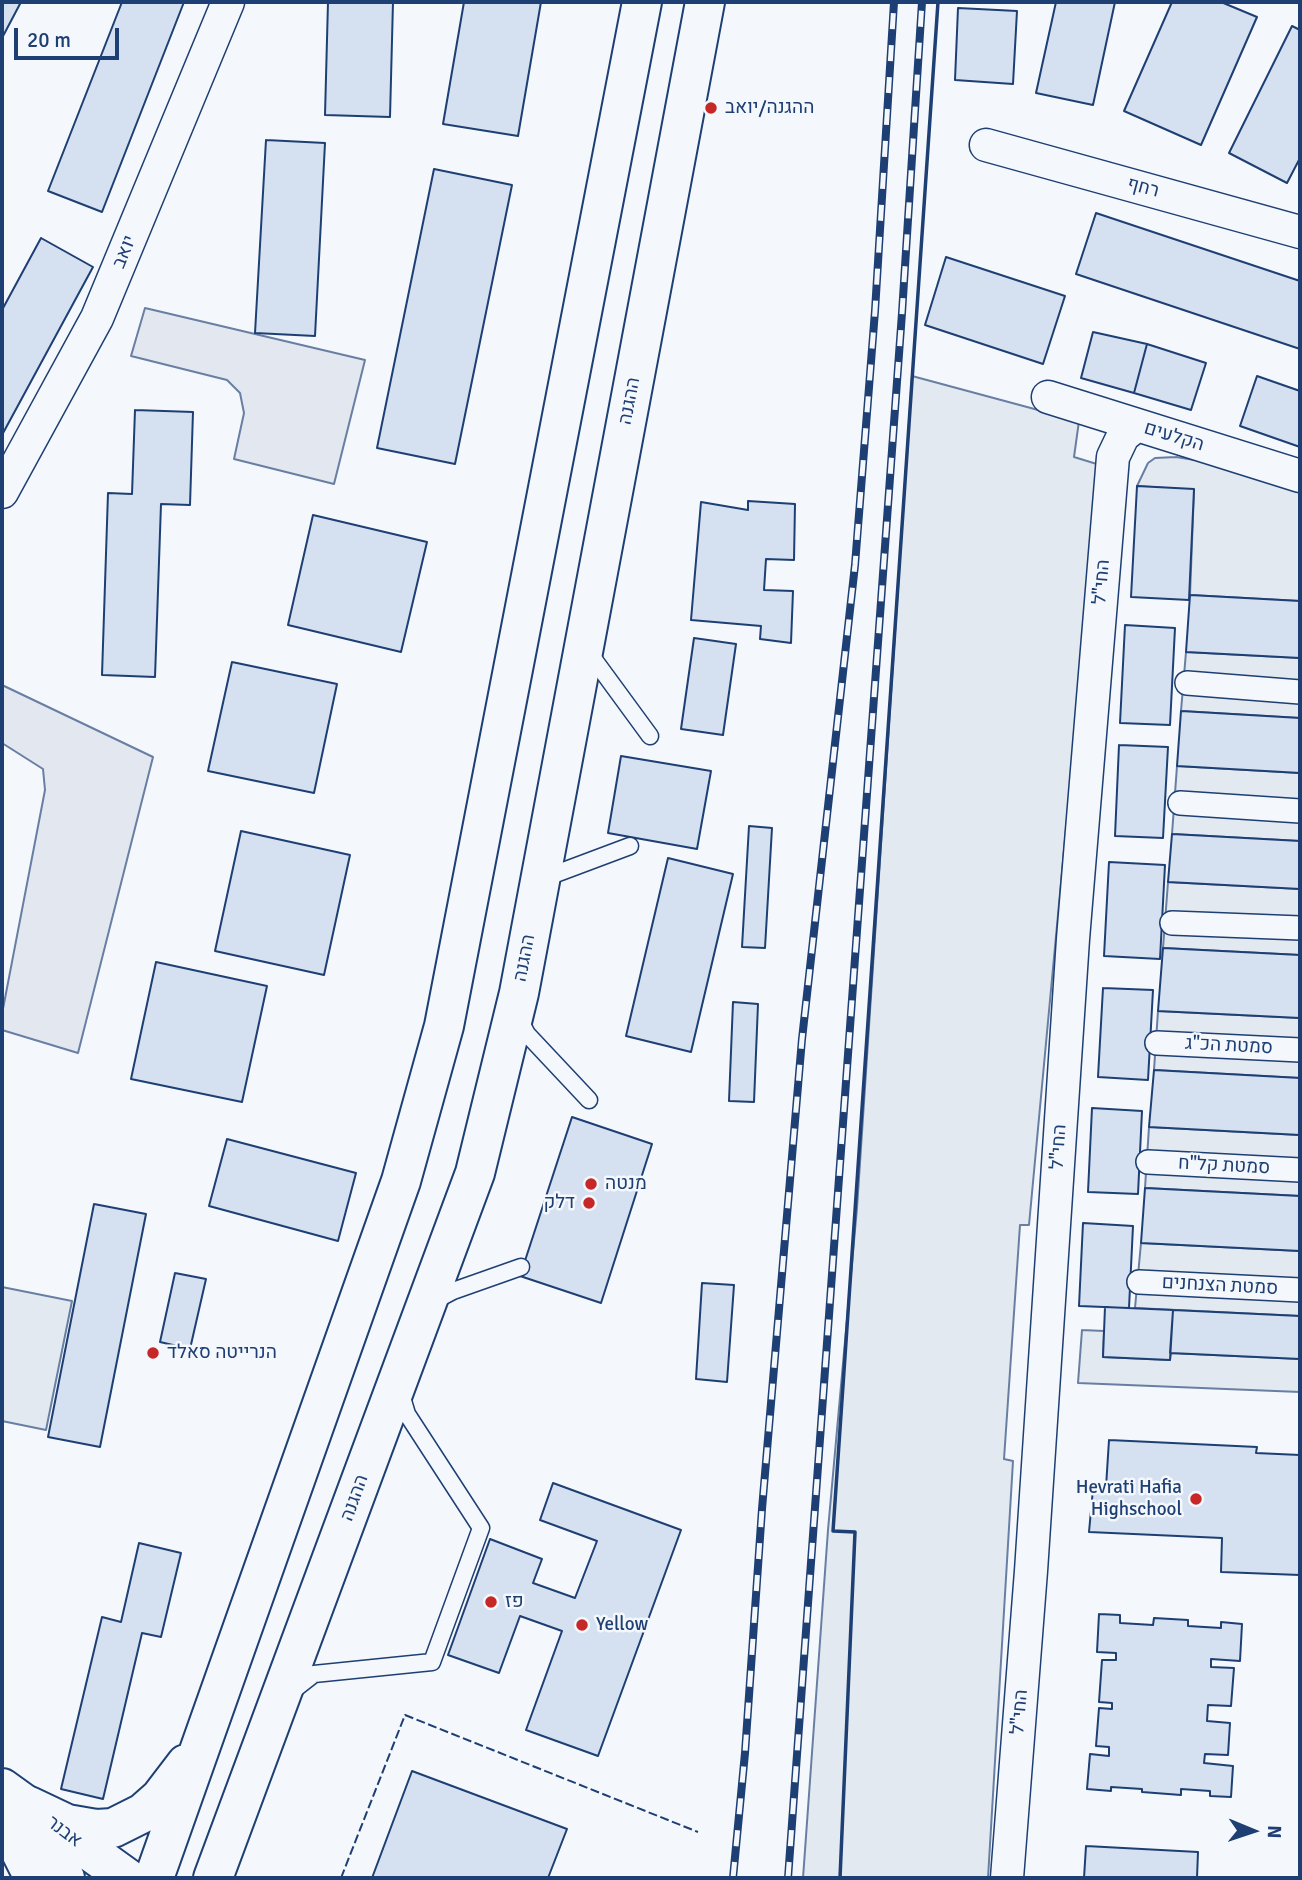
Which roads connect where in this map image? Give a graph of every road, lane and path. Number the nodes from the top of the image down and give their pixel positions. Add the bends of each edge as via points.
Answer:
1 (228, 2) edge
2 (642, 2) edge
3 (705, 2) edge
4 (986, 145) dead end
5 (1300, 232) edge
6 (1048, 397) dead end
7 (1137, 425) junction
8 (1300, 476) edge
9 (2, 492) edge
10 (584, 646) junction
11 (1187, 683) dead end
12 (1300, 692) edge
13 (650, 736) dead end
14 (1180, 803) dead end
15 (1300, 811) edge
16 (630, 846) dead end
17 (540, 880) junction
18 (1172, 923) dead end
19 (1300, 928) edge
20 (514, 1011) junction
21 (1157, 1043) dead end
22 (1300, 1050) edge
23 (589, 1100) dead end
24 (1148, 1162) dead end
25 (1300, 1170) edge
26 (521, 1267) dead end
27 (1139, 1282) dead end
28 (1300, 1290) edge
29 (425, 1306) junction
30 (398, 1381) junction
31 (278, 1702) junction
32 (205, 1740) junction
33 (9, 1805) edge
34 (34, 1878) edge
35 (65, 1878) edge
36 (127, 1878) edge
37 (155, 1878) edge
38 (213, 1878) edge
39 (1007, 1878) edge

1 - 9 street, יואב via 97,318
2 - 32 main road via 444,1026 401,1181
3 - 10 main road, ההגנה
4 - 5 street, רחף
6 - 7 street, הקלעים
7 - 8 street, הקלעים
7 - 39 street, החי"ל via 1123,436 1113,457 1073,939
10 - 13 lane
10 - 17 main road, ההגנה
11 - 12 street
14 - 15 street
16 - 17 lane
17 - 20 main road, ההגנה
18 - 19 street
20 - 23 lane via 527,1034
20 - 29 main road, ההגנה via 475,1173
21 - 22 street, סמטת הכ"ג
24 - 25 street, סמטת קל"ח
26 - 29 lane
27 - 28 street, סמטת הצנחנים
29 - 30 main road, ההגנה
30 - 31 main road, ההגנה
30 - 31 lane via 407,1414 481,1528 432,1662 314,1674
31 - 38 main road, ההגנה
32 - 33 main road via 160,1798 113,1828 67,1824
32 - 37 main road
33 - 34 main road
33 - 35 main road, אבנר
33 - 36 main road, אבנר

